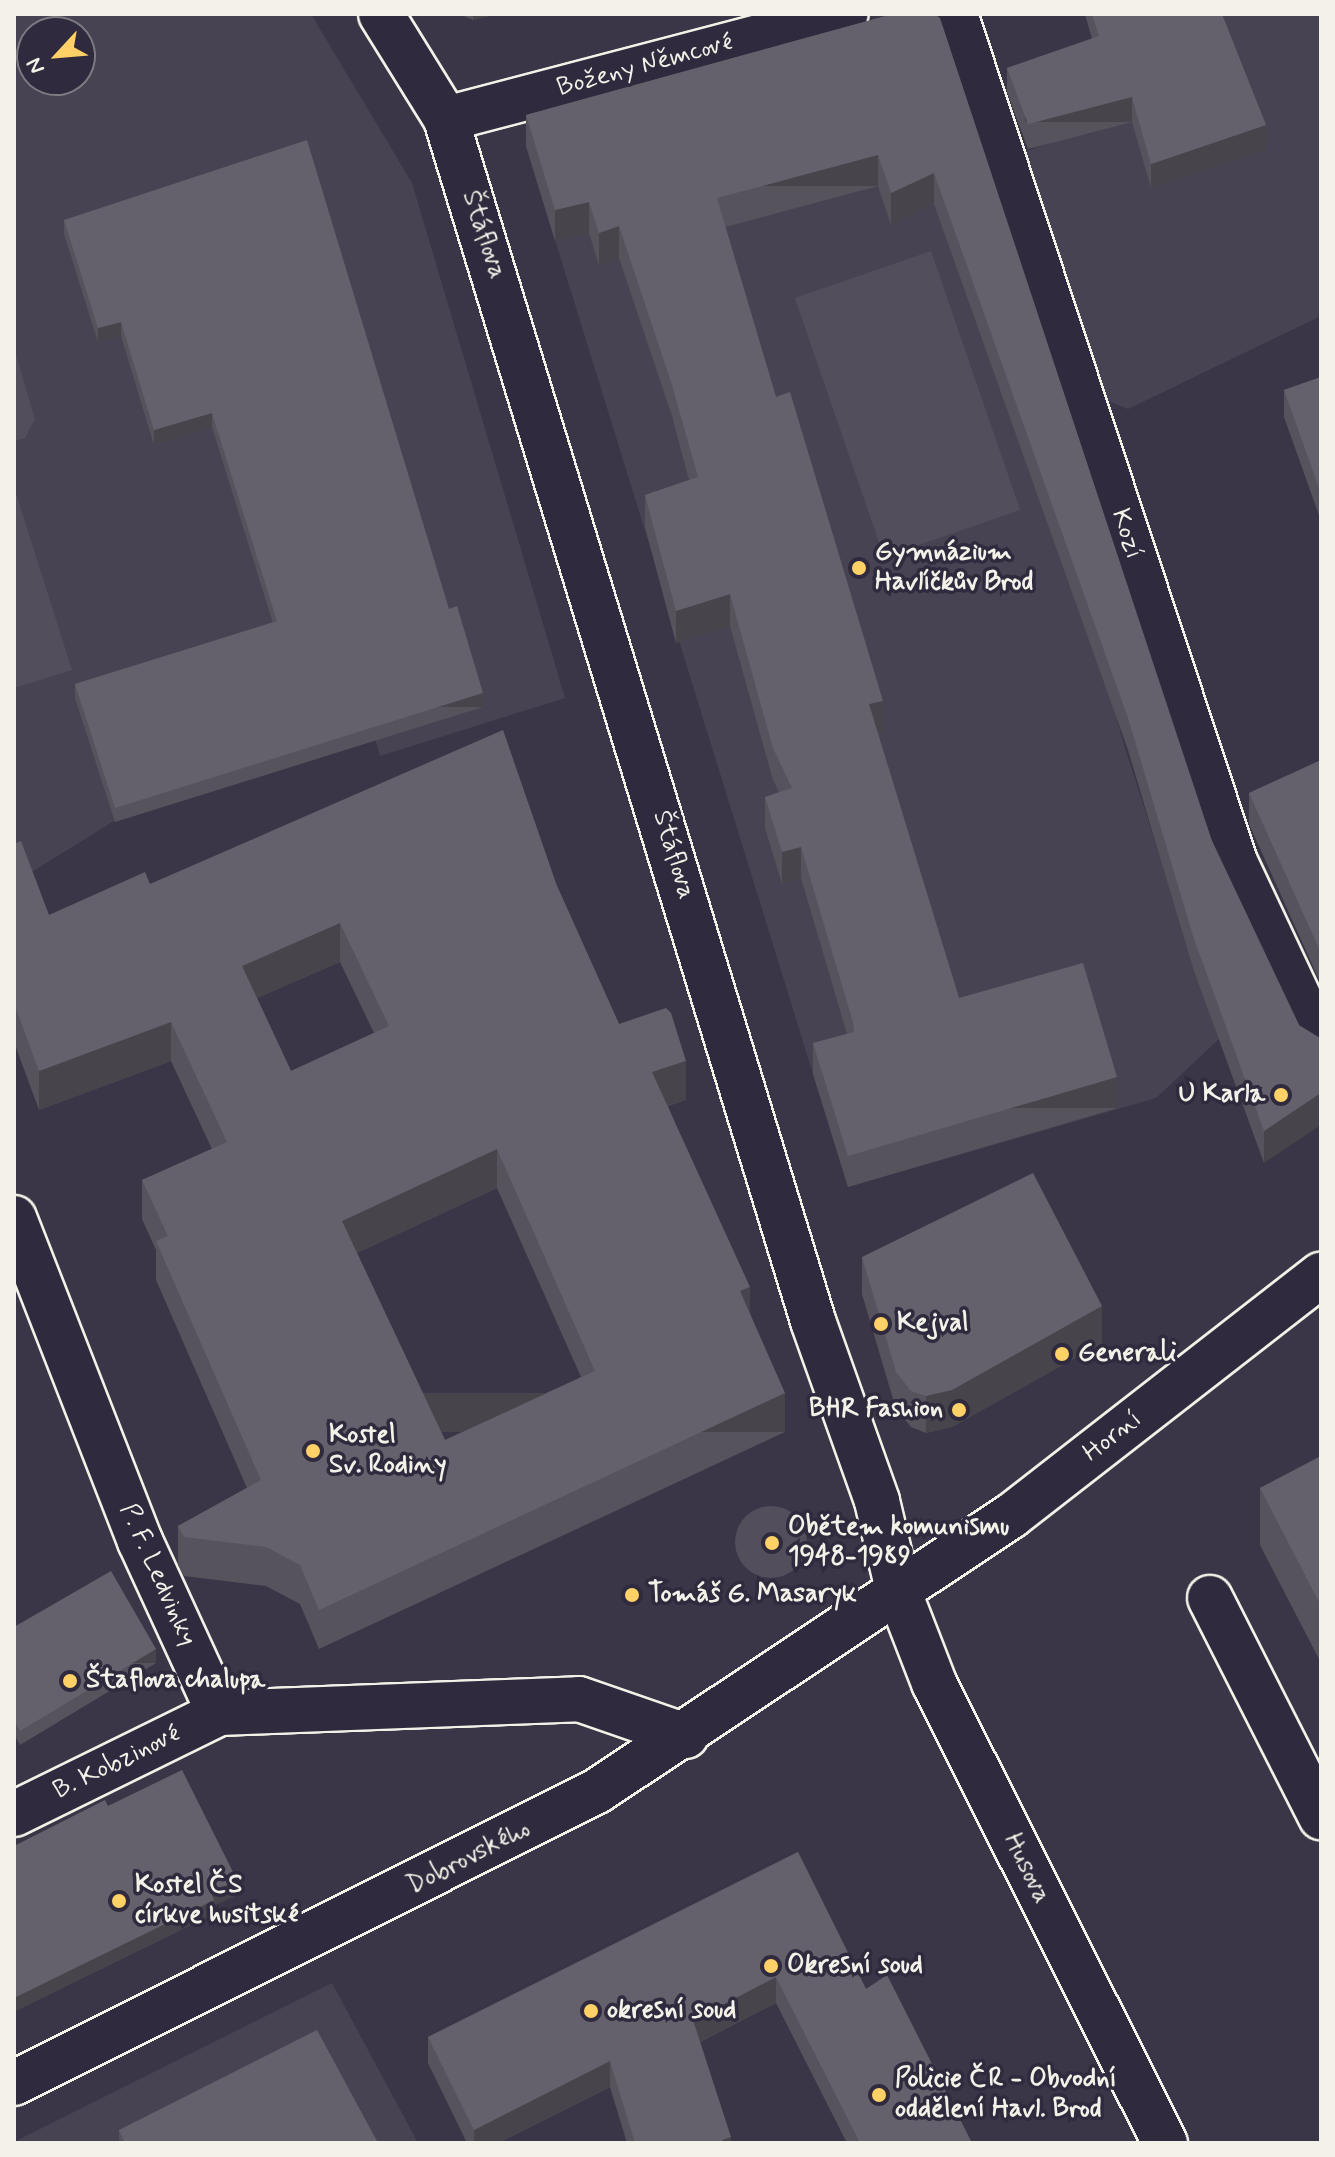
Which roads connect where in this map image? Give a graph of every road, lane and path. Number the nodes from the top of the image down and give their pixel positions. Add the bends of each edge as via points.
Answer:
1 (381, 14) edge
2 (845, 14) edge
3 (955, 14) edge
4 (446, 119) junction
5 (1321, 1045) edge
6 (14, 1218) edge
7 (1321, 1275) edge
8 (898, 1590) junction
9 (1210, 1598) dead end
10 (219, 1713) junction
11 (686, 1736) junction
12 (14, 1814) edge
13 (1321, 1817) edge
14 (14, 2083) edge
15 (1165, 2143) edge

1 - 4 street, Štáflova
2 - 4 street, Boženy Němcové
3 - 5 street, Kozí via 1235,862
4 - 8 street, Štáflova via 813,1321 877,1501
6 - 10 street, P. F. Ledvinky via 140,1541
7 - 8 street, Horní via 1011,1516
8 - 11 street, Dobrovského
8 - 15 street, Husova via 934,1683
9 - 13 street
10 - 11 street via 579,1699
10 - 12 street, B. Kobzinové
11 - 14 street, Dobrovského via 467,1861

